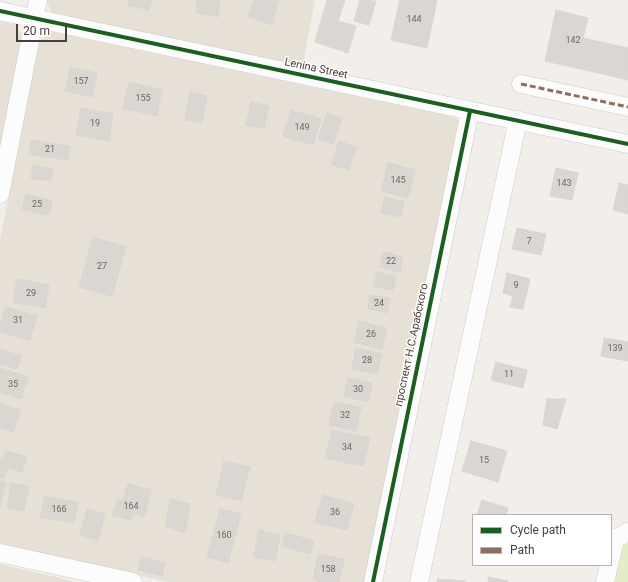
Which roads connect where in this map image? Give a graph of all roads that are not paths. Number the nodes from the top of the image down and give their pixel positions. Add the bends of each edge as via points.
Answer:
1 (38, 0) edge
2 (0, 11) edge
3 (35, 19) junction
4 (521, 84) dead end
5 (628, 107) edge
6 (470, 111) junction
7 (518, 120) junction
8 (628, 144) edge
9 (0, 194) edge
10 (628, 532) edge
11 (612, 552) edge
12 (0, 553) edge
13 (609, 566) edge
14 (133, 582) edge
15 (373, 582) edge
16 (419, 582) edge
17 (605, 582) edge

1 - 3 street
2 - 3 street, Lenina Street
3 - 6 street, Lenina Street
3 - 9 street
4 - 5 street
6 - 7 street, Lenina Street
6 - 15 street, проспект Н.С.Арабского
7 - 8 street, Lenina Street
7 - 16 street
10 - 11 street via 615,539
12 - 14 street
13 - 17 street

